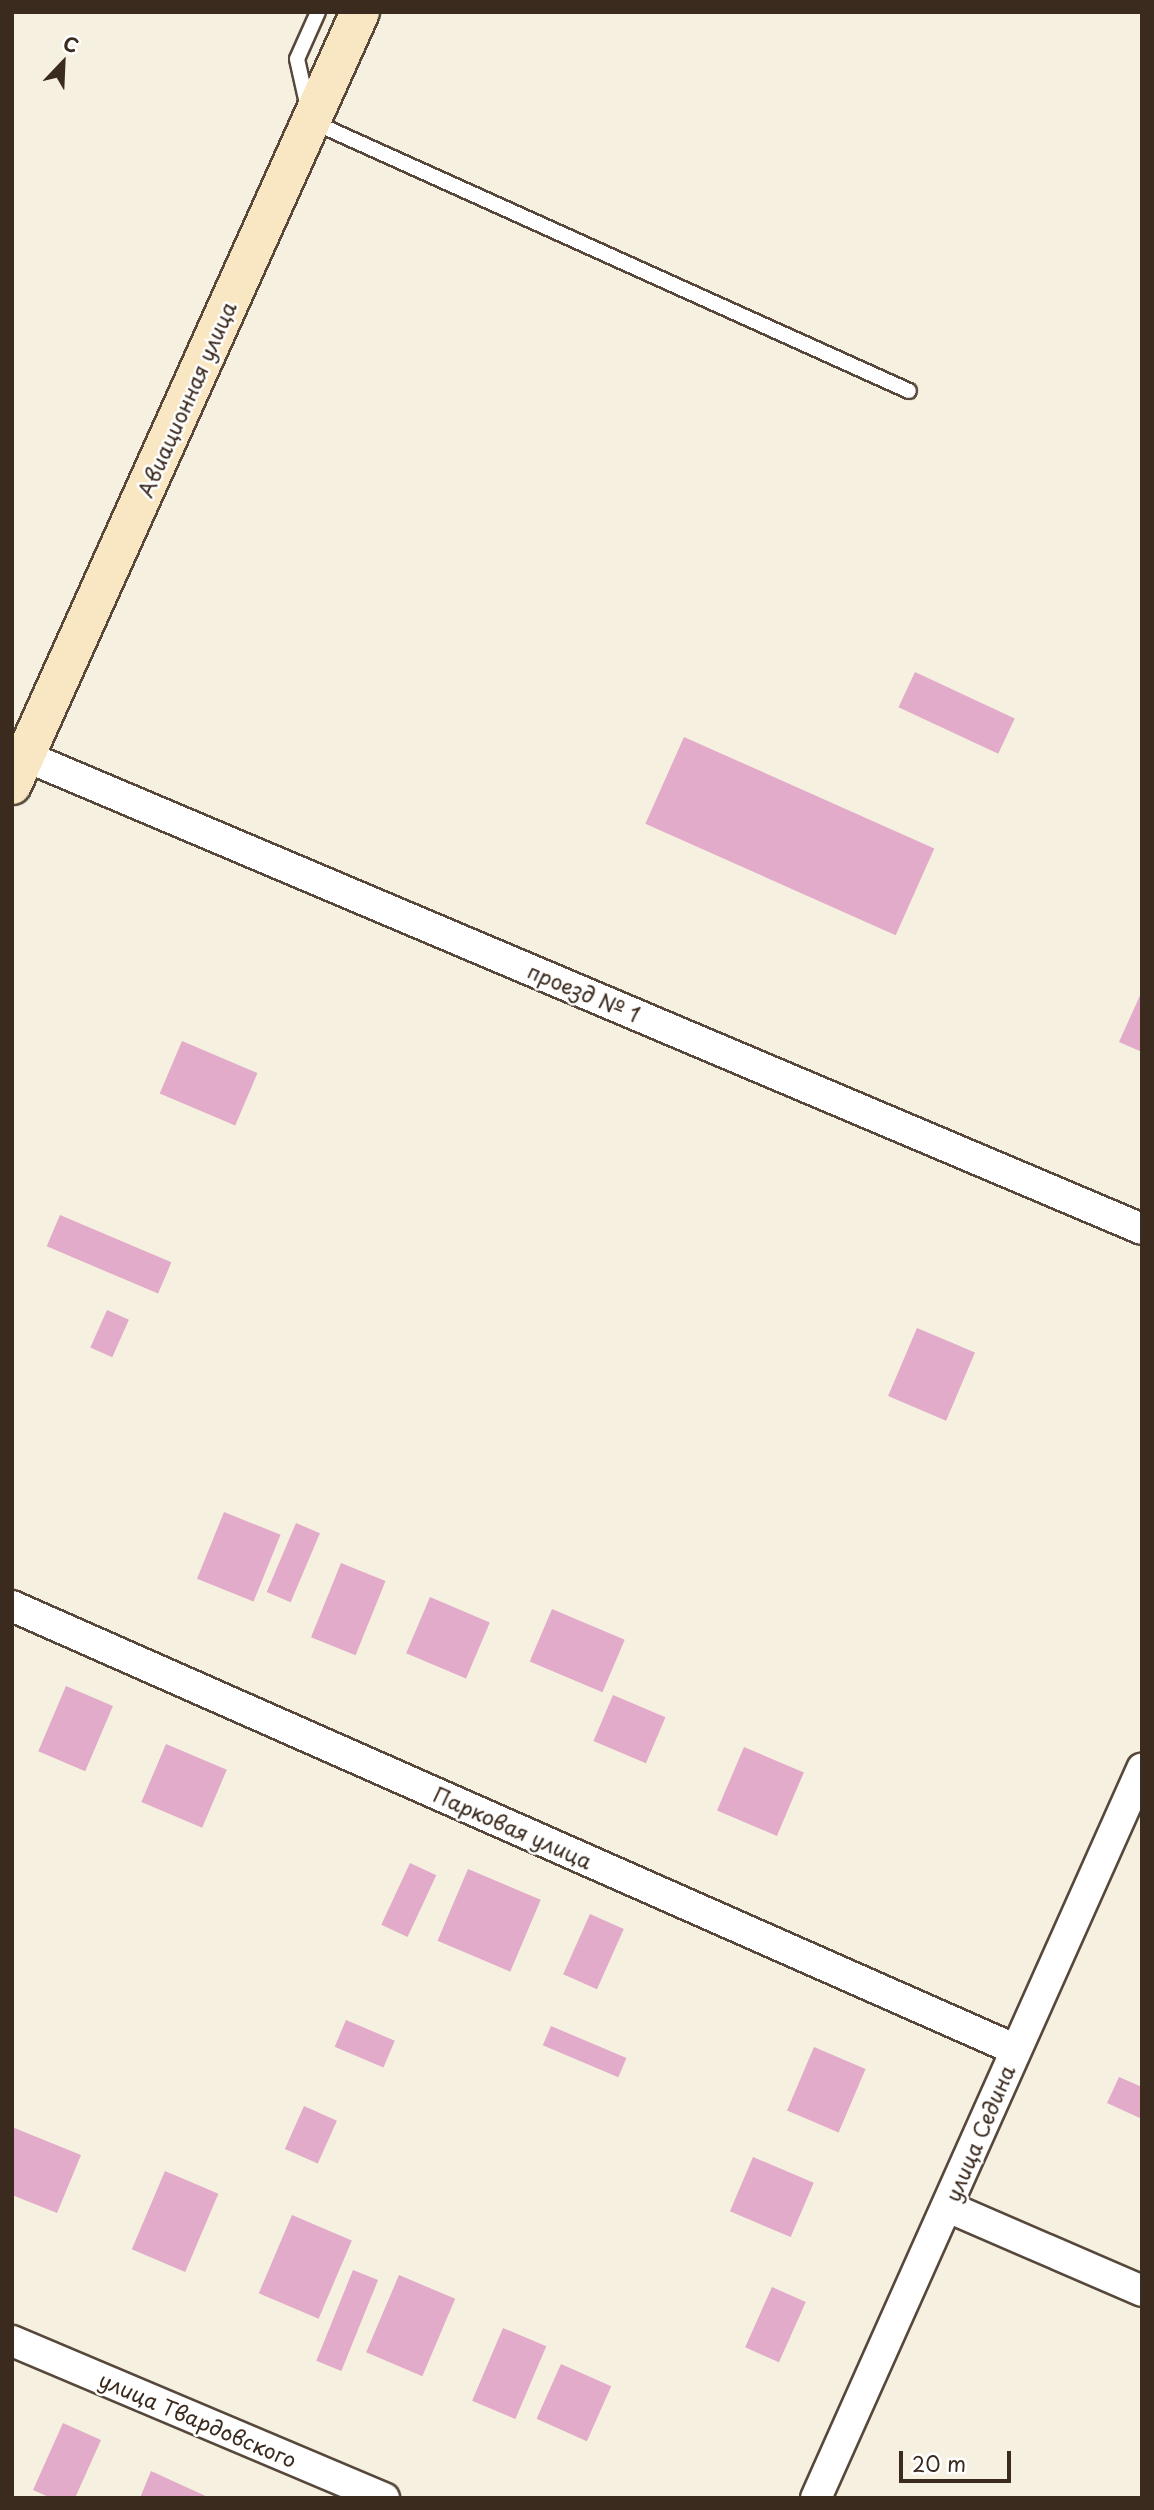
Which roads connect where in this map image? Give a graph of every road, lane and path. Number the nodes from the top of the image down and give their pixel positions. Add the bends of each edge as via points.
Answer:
1 (318, 12) edge
2 (360, 12) edge
3 (311, 121) junction
4 (909, 391) dead end
5 (19, 770) edge
6 (1142, 1229) edge
7 (12, 1606) edge
8 (1142, 1769) edge
9 (1014, 2049) junction
10 (948, 2207) junction
11 (1142, 2291) edge
12 (12, 2341) edge
13 (384, 2498) edge
14 (816, 2498) edge

1 - 3 lane via 298,59
2 - 3 main road, Авиационная улица
3 - 4 lane
3 - 5 main road, Авиационная улица
5 - 6 street, проезд № 1
7 - 9 street, Парковая улица
8 - 9 street, улица Седина
9 - 10 street, улица Седина
10 - 11 street
10 - 14 street, улица Седина
12 - 13 street, улица Твардовского

